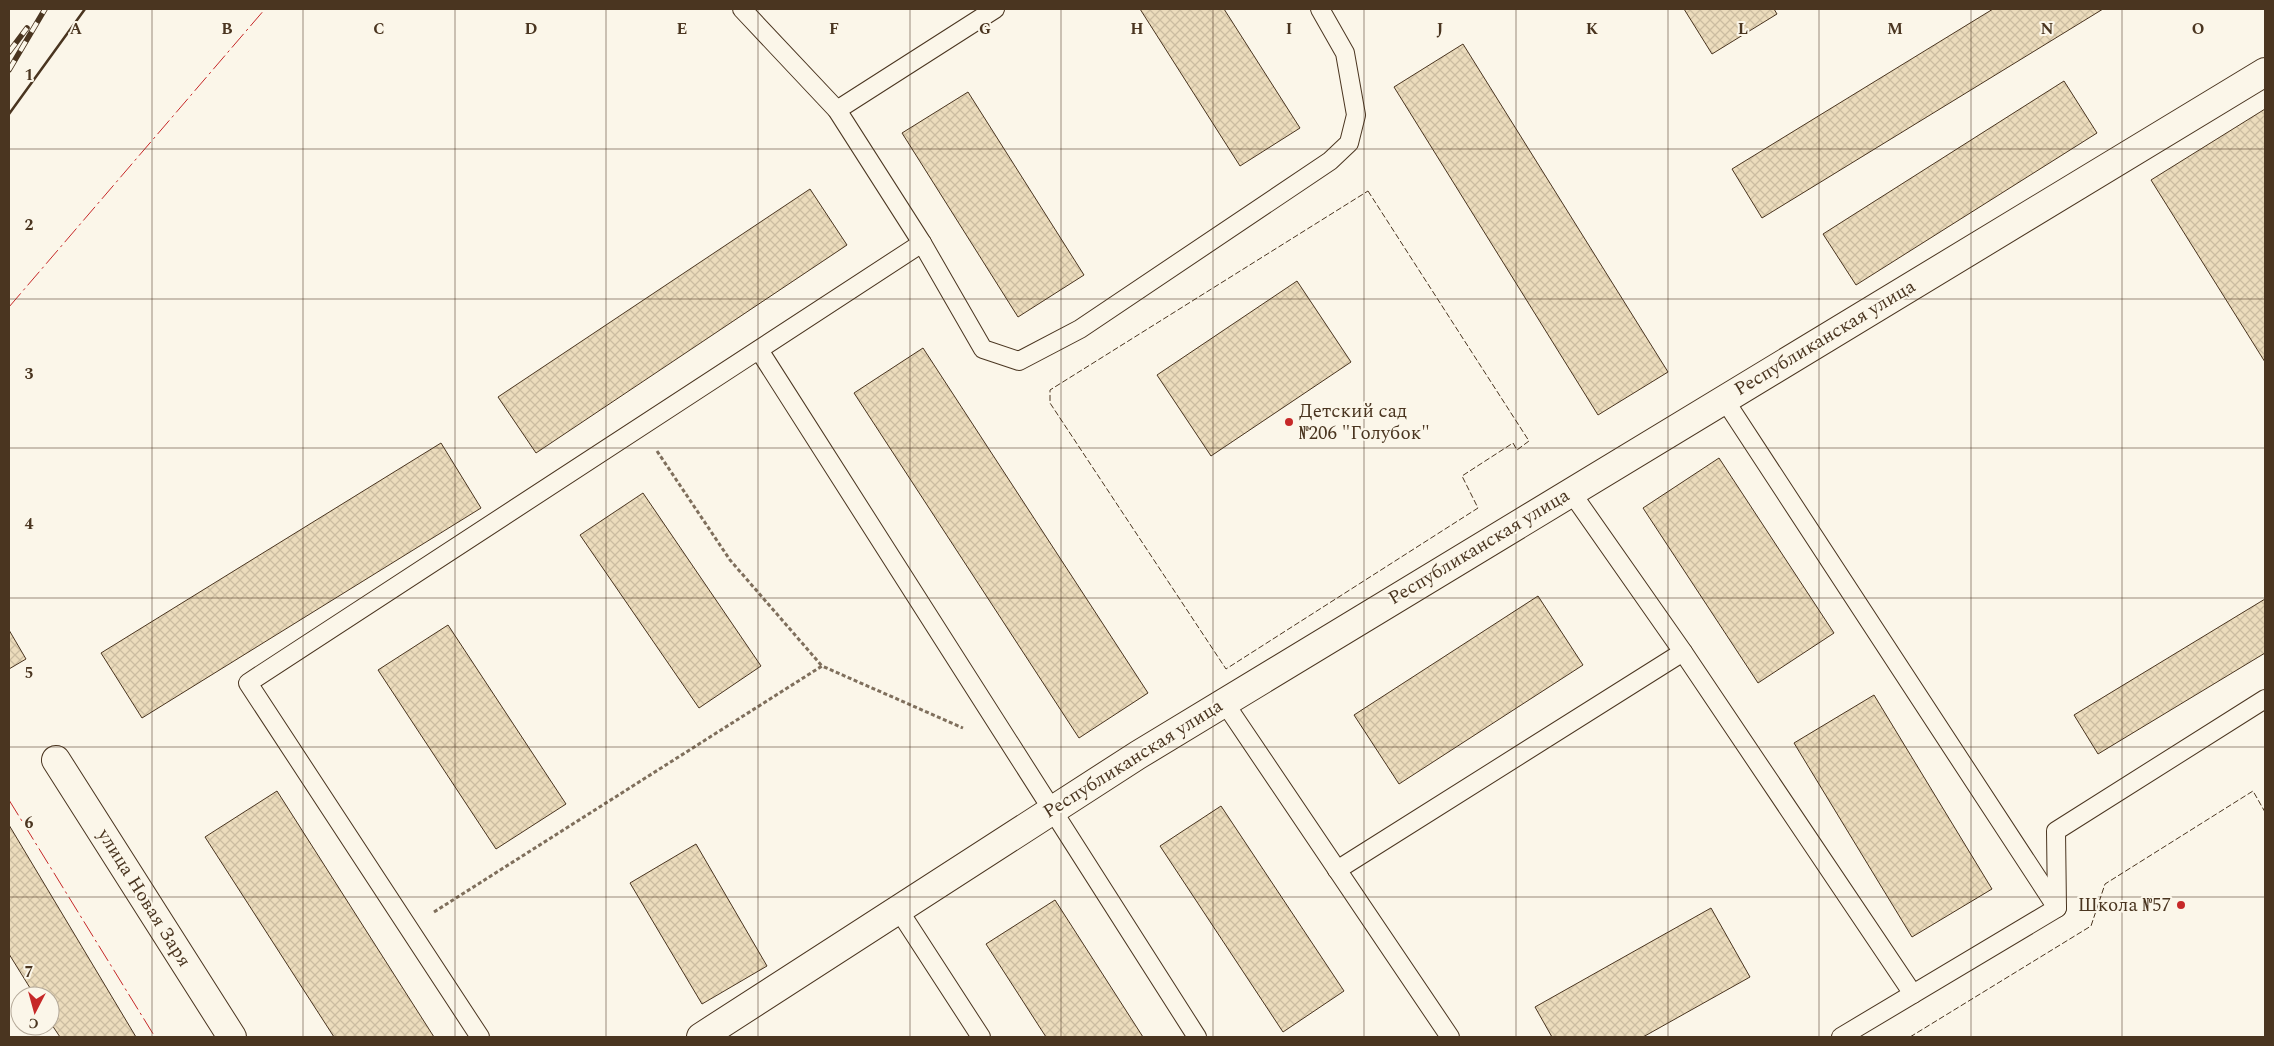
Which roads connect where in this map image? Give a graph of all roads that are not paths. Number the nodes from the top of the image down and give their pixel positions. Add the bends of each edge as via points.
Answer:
1 (742, 9) edge
2 (995, 9) edge
3 (1320, 9) edge
4 (2265, 72) edge
5 (837, 110) junction
6 (922, 243) junction
7 (759, 350) junction
8 (1724, 399) junction
9 (1571, 492) junction
10 (1683, 652) junction
11 (2265, 699) edge
12 (1224, 702) junction
13 (56, 760) dead end
14 (1052, 809) junction
15 (1337, 870) junction
16 (2057, 908) junction
17 (898, 910) junction
18 (1913, 994) junction
19 (232, 1037) edge
20 (480, 1037) edge
21 (701, 1037) edge
22 (981, 1037) edge
23 (1197, 1037) edge
24 (1450, 1037) edge
25 (1841, 1037) edge

1 - 5 lane
2 - 5 lane
3 - 6 lane via 1345,53 1356,115 1349,143 1330,161 1080,328 1019,361 983,349
4 - 8 street, Республиканская улица
5 - 6 lane
6 - 7 lane
7 - 14 lane
7 - 20 lane via 248,683
8 - 9 street, Республиканская улица
8 - 16 lane
9 - 10 lane
9 - 12 street, Республиканская улица
10 - 15 lane
10 - 18 lane
11 - 16 lane via 2056,830
12 - 14 street, Республиканская улица
12 - 15 lane
13 - 19 street, улица Новая Заря
14 - 17 street, Республиканская улица
14 - 23 lane
15 - 24 lane
16 - 18 lane
17 - 21 street, Республиканская улица
17 - 22 lane
18 - 25 lane

